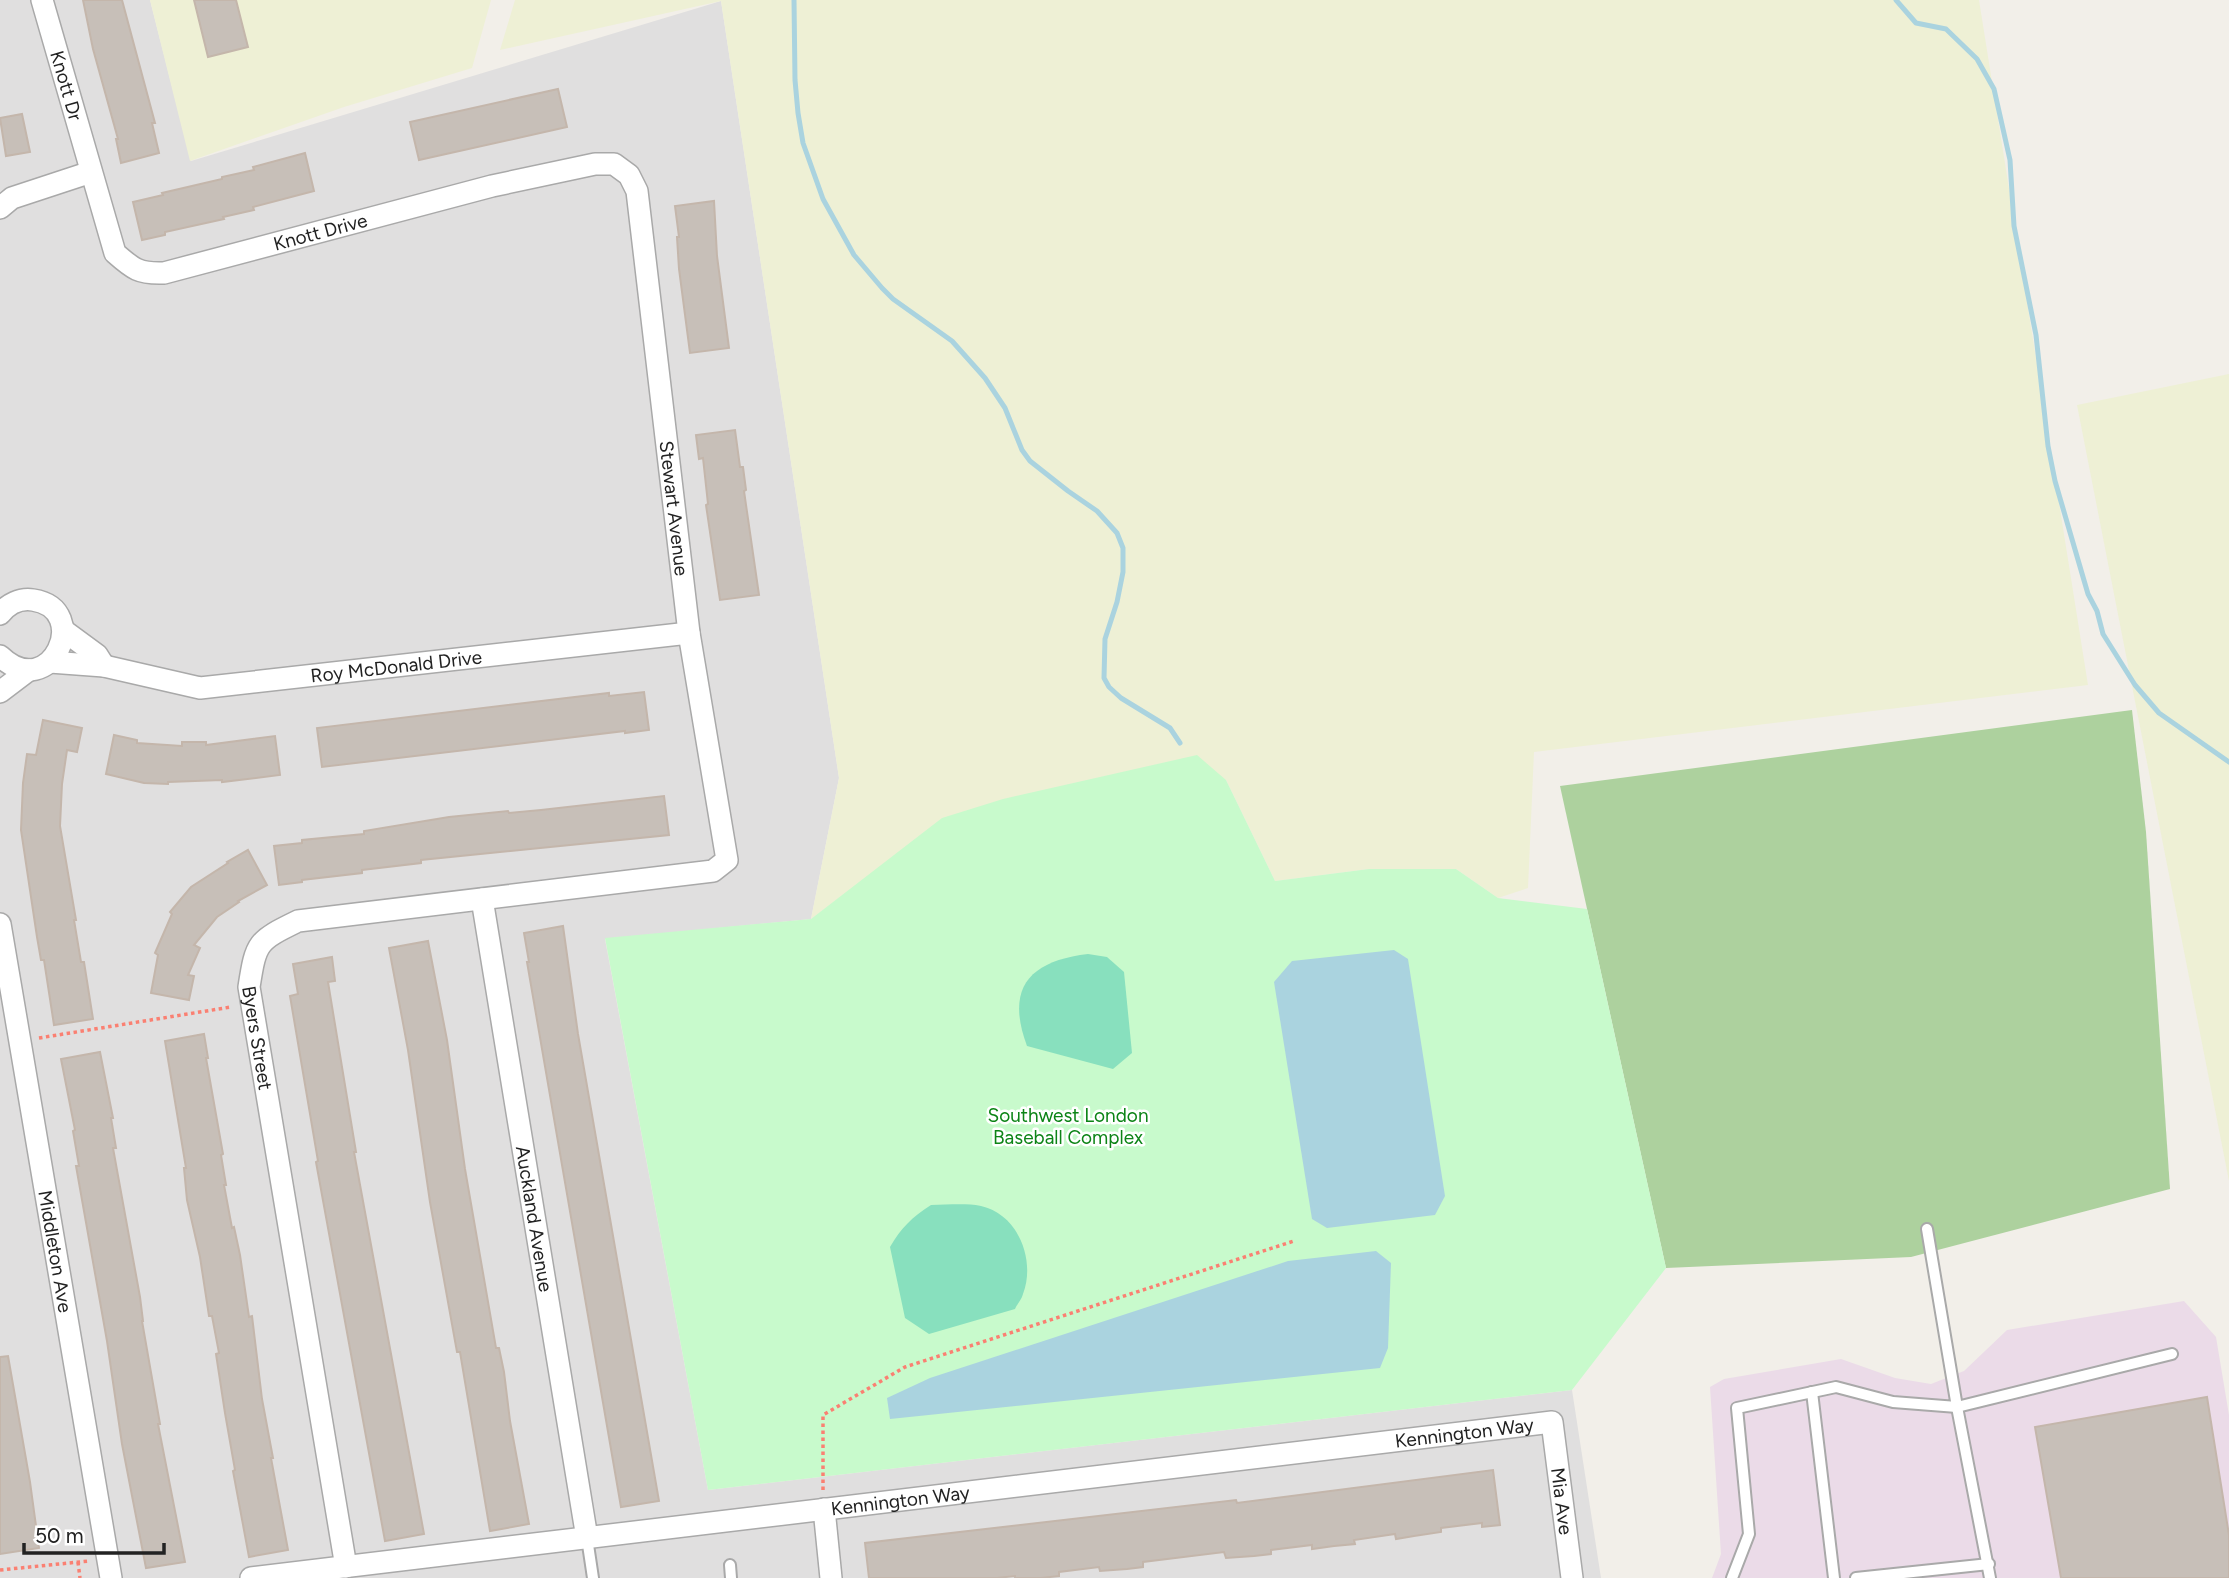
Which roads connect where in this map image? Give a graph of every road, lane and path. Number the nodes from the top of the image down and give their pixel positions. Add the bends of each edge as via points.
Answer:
1 (42, 0) edge
2 (614, 164) joint
3 (91, 172) junction
4 (0, 208) edge
5 (9, 596) edge
6 (0, 614) edge
7 (63, 630) junction
8 (689, 633) junction
9 (0, 656) edge
10 (50, 662) junction
11 (104, 666) junction
12 (30, 670) junction
13 (0, 692) edge
14 (727, 860) joint
15 (482, 899) junction
16 (0, 924) edge
17 (231, 1007) dead end
18 (38, 1038) dead end
19 (1927, 1229) dead end
20 (1294, 1241) dead end
21 (2172, 1353) dead end
22 (1812, 1392) junction
23 (1957, 1407) junction
24 (1552, 1422) joint
25 (824, 1509) junction
26 (587, 1538) junction
27 (78, 1562) junction
28 (1989, 1564) junction
29 (730, 1565) dead end
30 (110, 1568) edge
31 (0, 1570) edge
32 (347, 1572) edge
33 (80, 1578) edge
34 (251, 1578) edge
35 (593, 1578) edge
36 (731, 1578) edge
37 (831, 1578) edge
38 (1572, 1578) edge
39 (1732, 1578) edge
40 (1834, 1578) edge
41 (1856, 1578) edge
42 (1990, 1578) edge

1 - 3 street, Knott Dr
2 - 3 street, Knott Drive via 492,186 164,273 145,274 115,253
2 - 8 street, Stewart Avenue via 629,175 637,191
3 - 4 street via 12,198
5 - 6 street
5 - 7 street via 43,602 60,619
7 - 10 street via 61,648
7 - 11 street via 97,655
8 - 11 street, Roy McDonald Drive via 200,688
8 - 14 street, Stewart Avenue
9 - 12 street via 8,664
10 - 11 street, Roy McDonald Drive
10 - 12 street
12 - 13 street
14 - 15 street, Byers Street via 713,871
15 - 26 street, Auckland Avenue
15 - 32 street, Byers Street via 298,921 269,936 254,953 249,987
16 - 30 street, Middleton Ave
17 - 18 path
19 - 23 lane
20 - 25 path via 905,1367 823,1415
21 - 23 lane
22 - 23 lane via 1836,1387 1893,1402
22 - 39 lane via 1737,1408 1749,1534
22 - 40 lane
23 - 28 lane
24 - 25 street, Kennington Way
24 - 38 street, Mia Ave
25 - 26 street, Kennington Way
25 - 37 street
26 - 32 street, Kennington Way
26 - 35 lane
27 - 30 path
27 - 31 path
27 - 33 path
28 - 41 lane
28 - 42 lane
29 - 36 lane
32 - 34 street, Kennington Way

